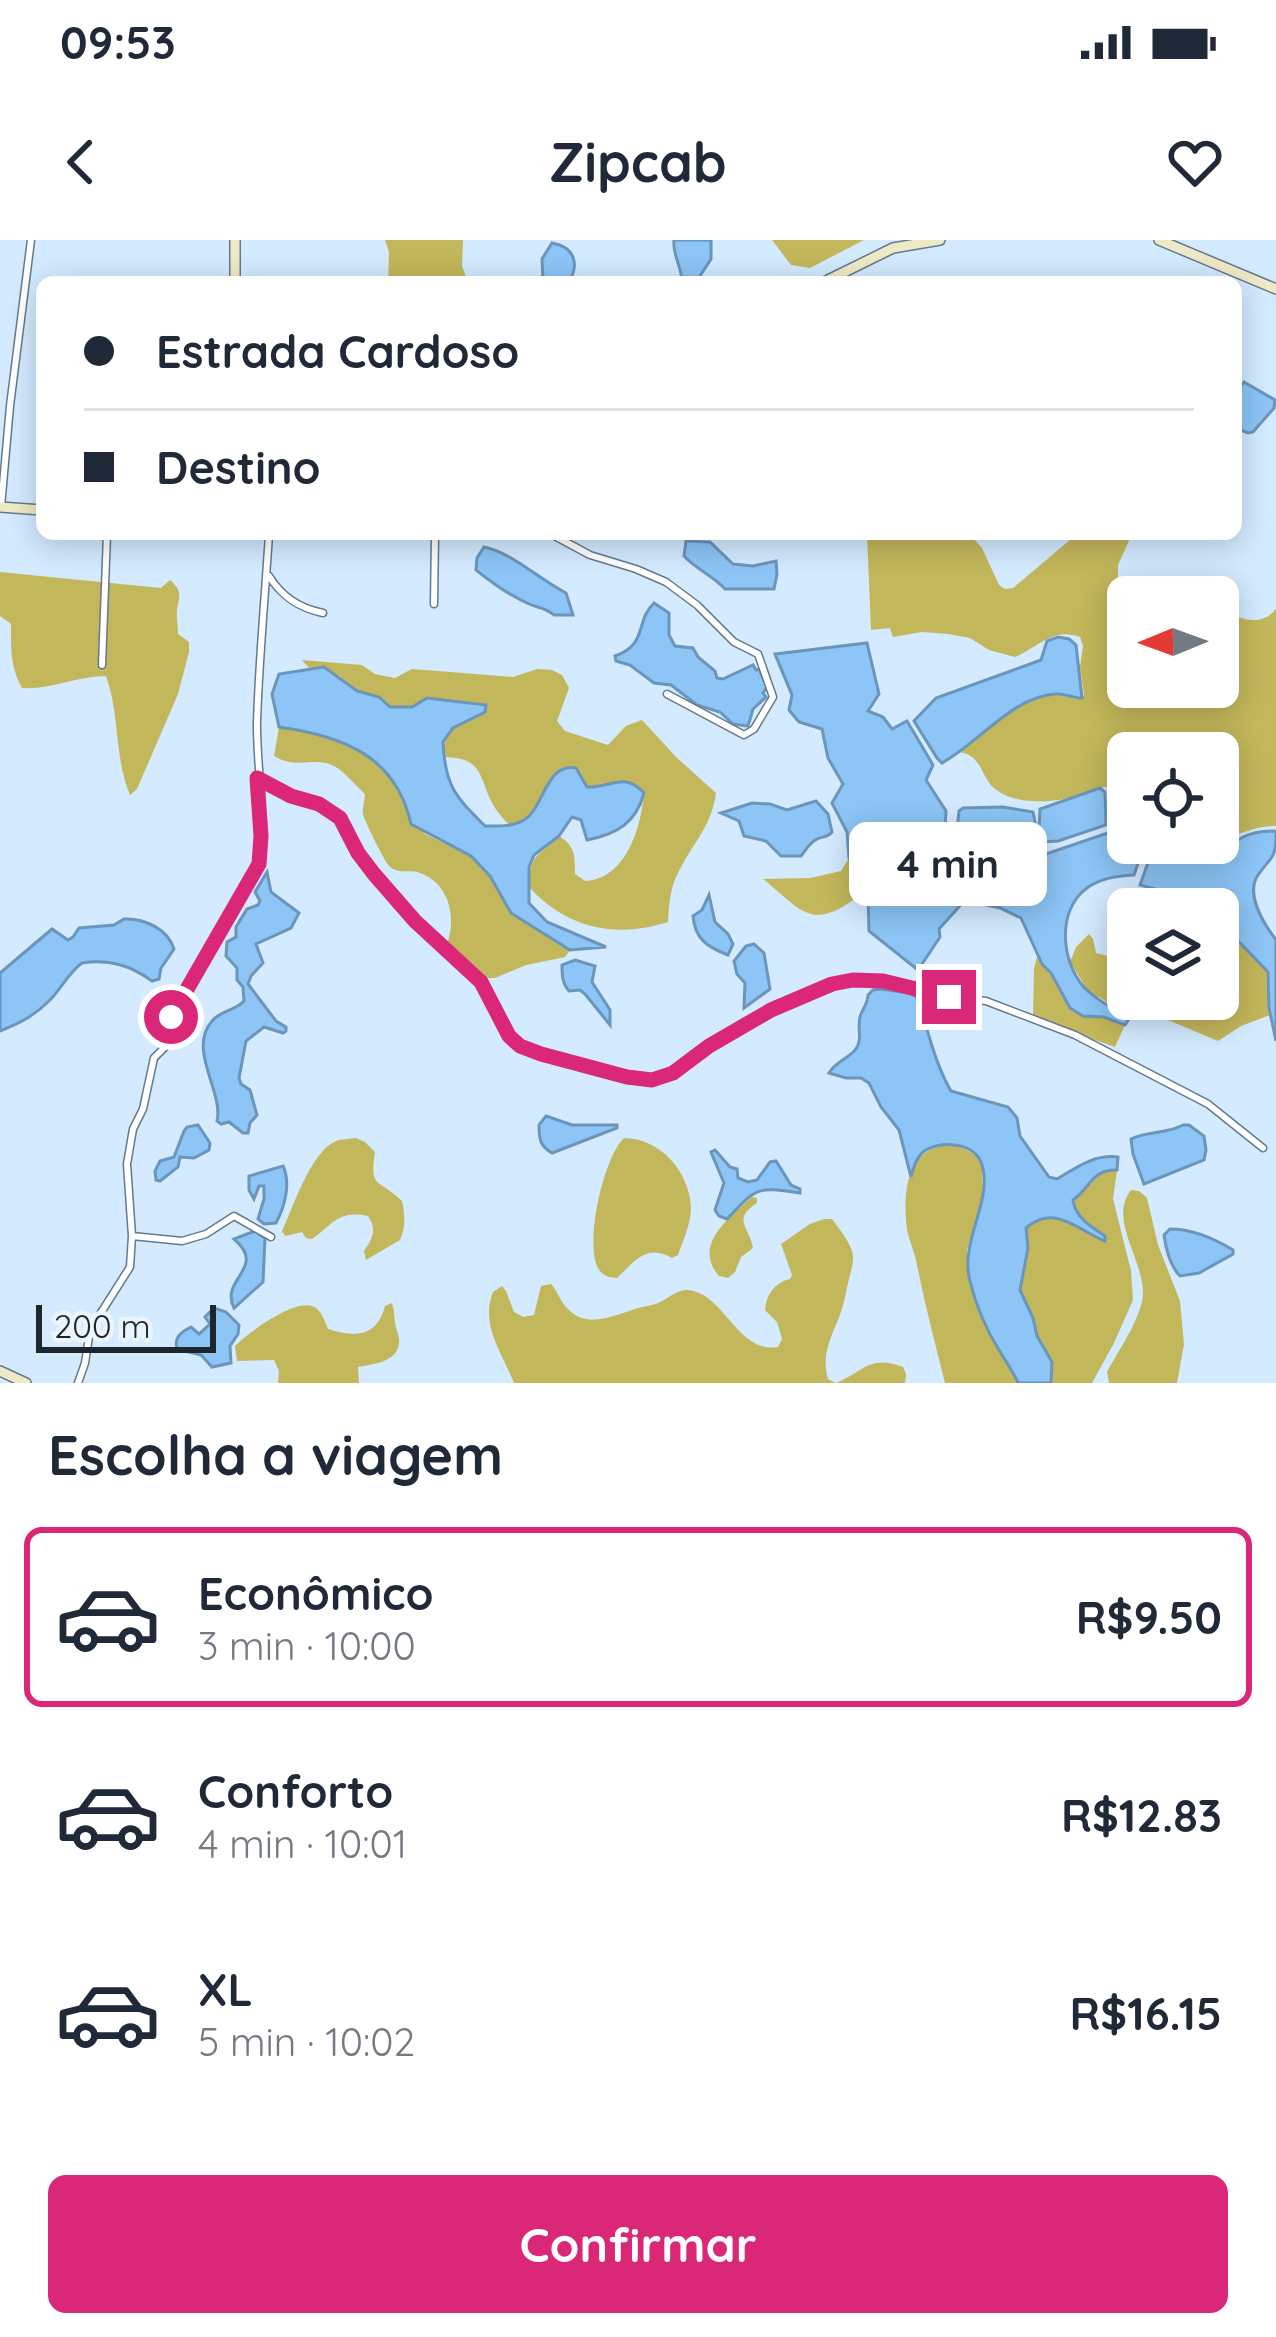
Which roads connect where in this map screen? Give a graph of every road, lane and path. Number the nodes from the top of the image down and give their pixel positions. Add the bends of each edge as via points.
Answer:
1 (31, 240) edge
2 (235, 240) edge
3 (940, 240) edge
4 (1159, 240) edge
5 (913, 242) edge
6 (236, 276) edge
7 (836, 276) edge
8 (1276, 290) edge
9 (0, 507) edge
10 (36, 510) edge
11 (107, 540) edge
12 (269, 540) edge
13 (435, 540) edge
14 (563, 540) edge
15 (267, 572) junction
16 (434, 604) dead end
17 (323, 613) dead end
18 (101, 665) dead end
19 (668, 694) dead end
20 (257, 778) junction
21 (1263, 1148) dead end
22 (132, 1236) junction
23 (272, 1237) dead end
24 (0, 1371) edge
25 (26, 1383) edge
26 (78, 1383) edge

1 - 9 street
2 - 6 main road
3 - 5 main road
4 - 8 main road
5 - 7 main road
9 - 10 main road
11 - 18 street
12 - 15 street
13 - 16 street
14 - 19 street via 666,582 698,605 758,654 773,698 749,734
15 - 17 street via 286,597
15 - 20 street
20 - 21 street via 340,818 374,874 477,977 525,1048 642,1080 663,1078 802,996 844,981 883,981 986,1001 1075,1035 1208,1104
20 - 22 street via 259,864 172,1014 169,1043 154,1058 132,1133
22 - 23 street via 182,1241 234,1216
22 - 26 street via 130,1267 91,1330
24 - 25 main road

